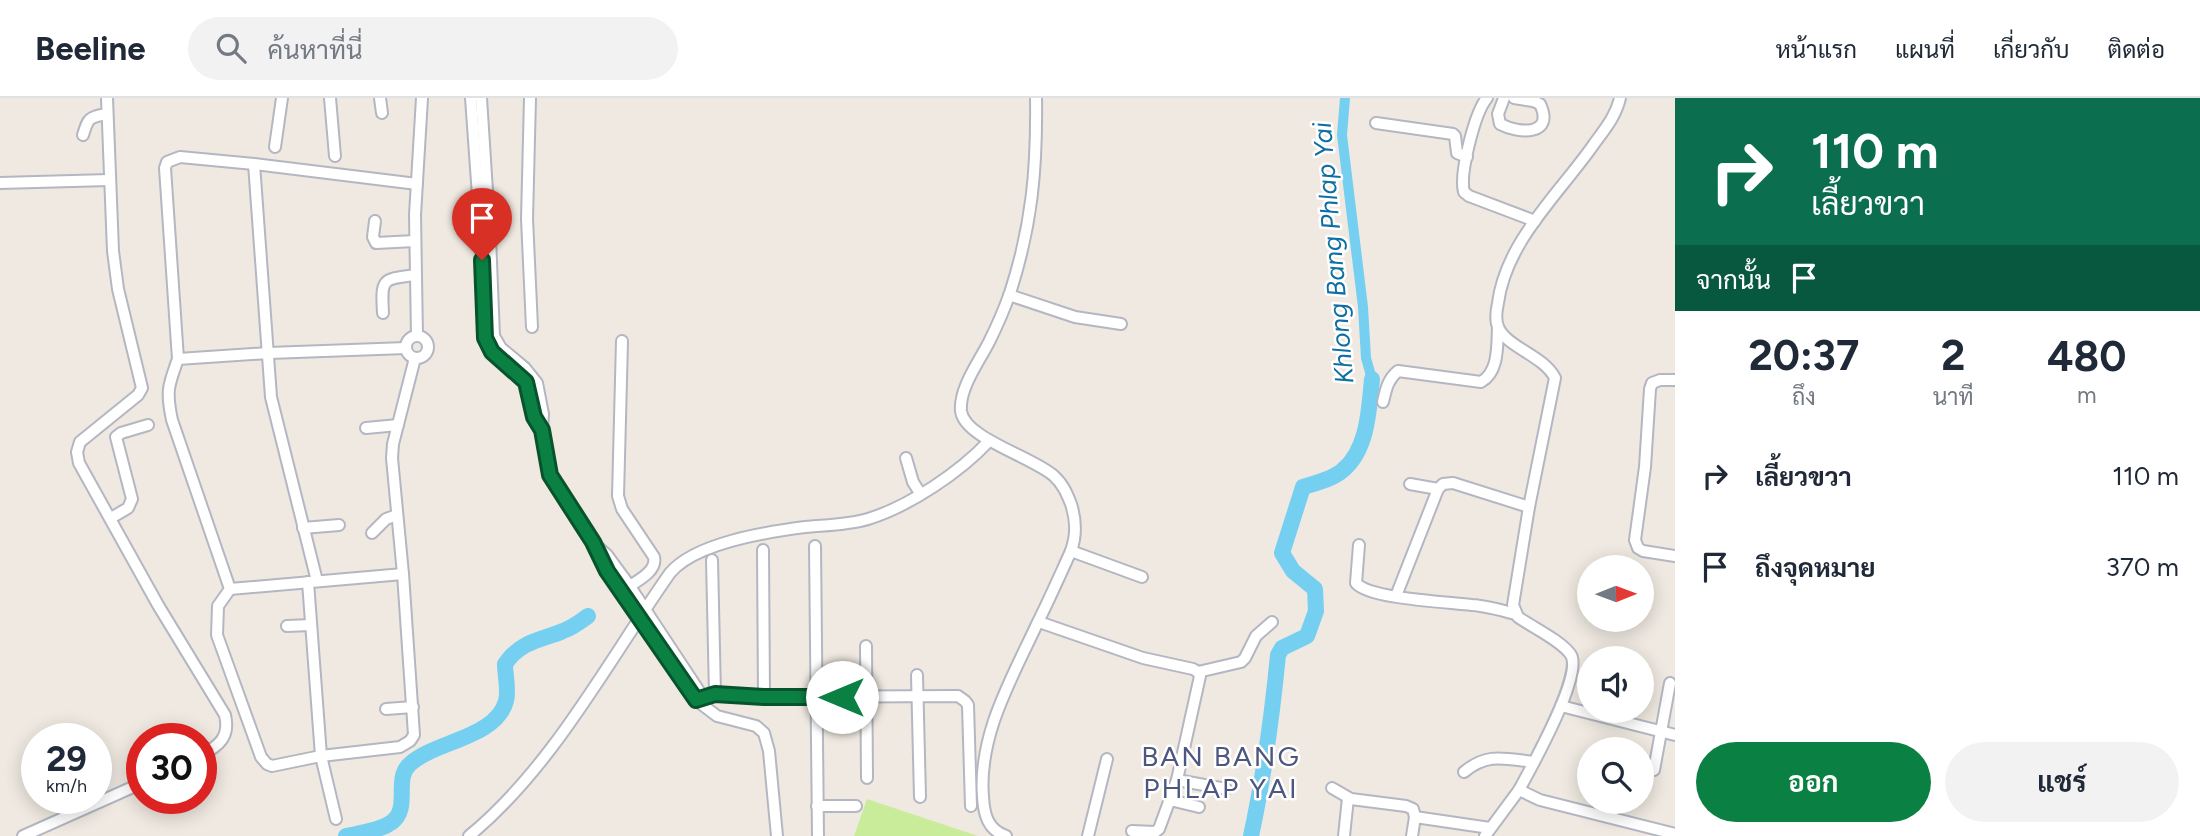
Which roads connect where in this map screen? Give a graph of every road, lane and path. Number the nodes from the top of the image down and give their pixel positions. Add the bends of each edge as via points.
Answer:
1 (107, 98) edge
2 (282, 98) edge
3 (330, 98) edge
4 (380, 98) edge
5 (422, 98) edge
6 (471, 98) edge
7 (481, 98) edge
8 (530, 98) edge
9 (1036, 98) edge
10 (1487, 98) edge
11 (1504, 98) edge
12 (1514, 98) edge
13 (1620, 98) edge
14 (1527, 99) edge
15 (382, 113) dead end
16 (107, 114) junction
17 (1376, 123) dead end
18 (83, 135) dead end
19 (275, 147) dead end
20 (335, 156) dead end
21 (1467, 157) junction
22 (254, 164) junction
23 (109, 180) junction
24 (0, 183) edge
25 (417, 184) junction
26 (1535, 220) junction
27 (375, 221) dead end
28 (486, 237) junction
29 (415, 240) junction
30 (415, 275) junction
31 (1009, 295) junction
32 (383, 313) dead end
33 (1121, 324) dead end
34 (532, 327) dead end
35 (1499, 330) junction
36 (416, 336) junction
37 (622, 341) dead end
38 (406, 348) junction
39 (269, 353) junction
40 (415, 358) junction
41 (178, 359) junction
42 (1675, 380) edge
43 (1383, 401) dead end
44 (148, 425) dead end
45 (398, 425) junction
46 (366, 428) dead end
47 (989, 441) junction
48 (906, 458) dead end
49 (1410, 484) dead end
50 (1438, 489) junction
51 (920, 494) junction
52 (1530, 507) junction
53 (397, 516) junction
54 (111, 518) junction
55 (339, 525) dead end
56 (303, 527) junction
57 (372, 533) dead end
58 (1359, 545) dead end
59 (815, 546) dead end
60 (763, 550) dead end
61 (1071, 551) junction
62 (1675, 556) edge
63 (712, 560) dead end
64 (403, 574) junction
65 (1142, 578) dead end
66 (312, 582) junction
67 (230, 589) junction
68 (625, 589) junction
69 (1396, 596) junction
70 (1515, 614) junction
71 (640, 619) junction
72 (1039, 622) junction
73 (1272, 622) dead end
74 (311, 625) junction
75 (287, 626) dead end
76 (866, 646) dead end
77 (1198, 672) junction
78 (917, 676) dead end
79 (1670, 683) dead end
80 (715, 694) junction
81 (917, 696) junction
82 (764, 697) junction
83 (816, 697) junction
84 (867, 698) junction
85 (702, 701) junction
86 (413, 707) junction
87 (386, 709) dead end
88 (1569, 709) junction
89 (1577, 710) edge
90 (1634, 723) edge
91 (1661, 732) junction
92 (1675, 735) edge
93 (217, 744) edge
94 (321, 757) junction
95 (1107, 760) dead end
96 (1534, 762) junction
97 (1654, 770) dead end
98 (1464, 772) dead end
99 (867, 778) dead end
100 (1177, 780) junction
101 (1332, 788) dead end
102 (1226, 789) dead end
103 (126, 790) edge
104 (1519, 790) junction
105 (920, 797) dead end
106 (1348, 798) junction
107 (1170, 800) junction
108 (817, 806) junction
109 (856, 806) dead end
110 (971, 806) dead end
111 (1199, 807) dead end
112 (1415, 817) junction
113 (336, 819) dead end
114 (1132, 831) dead end
115 (1487, 832) edge
116 (1675, 834) edge
117 (23, 836) edge
118 (469, 836) edge
119 (777, 836) edge
120 (818, 836) edge
121 (1006, 836) edge
122 (1088, 836) edge
123 (1344, 836) edge
124 (1412, 836) edge

1 - 16 street
2 - 19 street
3 - 20 street
4 - 15 street
5 - 25 street
6 - 28 street
7 - 28 street
8 - 34 street via 527,219
9 - 31 street via 1032,202
10 - 21 street
11 - 14 street via 1500,124 1539,128 1545,118 1540,104
12 - 14 street
13 - 26 street via 1614,117
16 - 18 street via 89,119
16 - 23 street
17 - 21 street via 1453,134 1457,153
21 - 26 street via 1464,192
22 - 25 street
22 - 39 street
22 - 41 street via 180,157 167,162
23 - 24 street
23 - 54 street via 118,289 142,388 80,442 76,452
25 - 29 street
26 - 35 street via 1503,280 1496,316
27 - 29 street via 376,243
28 - 68 street via 497,343 508,360 537,383 550,475 593,542 607,555
29 - 30 street
30 - 32 street via 383,284
30 - 36 street
31 - 33 street via 1076,317
31 - 47 street via 961,405 966,425
35 - 43 street via 1493,368 1486,380 1398,371
35 - 52 street via 1556,378
36 - 38 street
36 - 40 street via 426,341 428,348
37 - 68 street via 618,496 656,562
38 - 39 street
38 - 40 street
39 - 41 street
39 - 56 street via 271,397
40 - 45 street
41 - 67 street via 167,390 172,420
42 - 62 street via 1660,380 1650,388 1635,540 1643,551
44 - 54 street via 116,438 132,499 128,508
45 - 46 street
45 - 53 street via 392,458
47 - 51 street via 968,462
47 - 61 street via 1039,465 1059,481 1074,519 1076,537
48 - 51 street
49 - 50 street
50 - 52 street via 1453,483
50 - 69 street
51 - 71 street via 853,523 779,531 694,554 674,568
52 - 70 street
53 - 57 street via 386,519
53 - 64 street
54 - 93 street via 225,715 227,728
55 - 56 street
56 - 66 street
58 - 69 street via 1356,583 1363,589
59 - 83 street
60 - 82 street
61 - 65 street
61 - 72 street
63 - 80 street
64 - 66 street
64 - 86 street
66 - 67 street
66 - 74 street
67 - 94 street via 218,606 217,635 264,761 272,766
68 - 71 street
69 - 70 street
70 - 88 street via 1573,658
71 - 85 street
71 - 118 street via 560,737
72 - 77 street
72 - 121 street via 1006,691 986,748 984,809 991,826
73 - 77 street via 1256,636 1241,662
74 - 75 street
74 - 94 street
76 - 84 street
77 - 100 street
78 - 81 street
79 - 91 street
80 - 82 street
80 - 85 street
81 - 84 street
81 - 105 street
81 - 110 street via 958,696 968,705
82 - 83 street
83 - 84 street
83 - 108 street
84 - 99 street
85 - 119 street via 718,716 756,726 764,733
86 - 87 street
86 - 94 street via 414,735 405,745
88 - 89 street
88 - 96 street
90 - 91 street
91 - 92 street
91 - 97 street
94 - 113 street
95 - 122 street
96 - 98 street via 1493,758
96 - 104 street
100 - 102 street
100 - 107 street
101 - 106 street
103 - 117 street
104 - 115 street
104 - 116 street via 1540,800
106 - 112 street via 1406,806 1413,809
106 - 123 street
107 - 111 street
107 - 114 street via 1157,832
108 - 109 street
108 - 120 street
112 - 115 street
112 - 124 street

